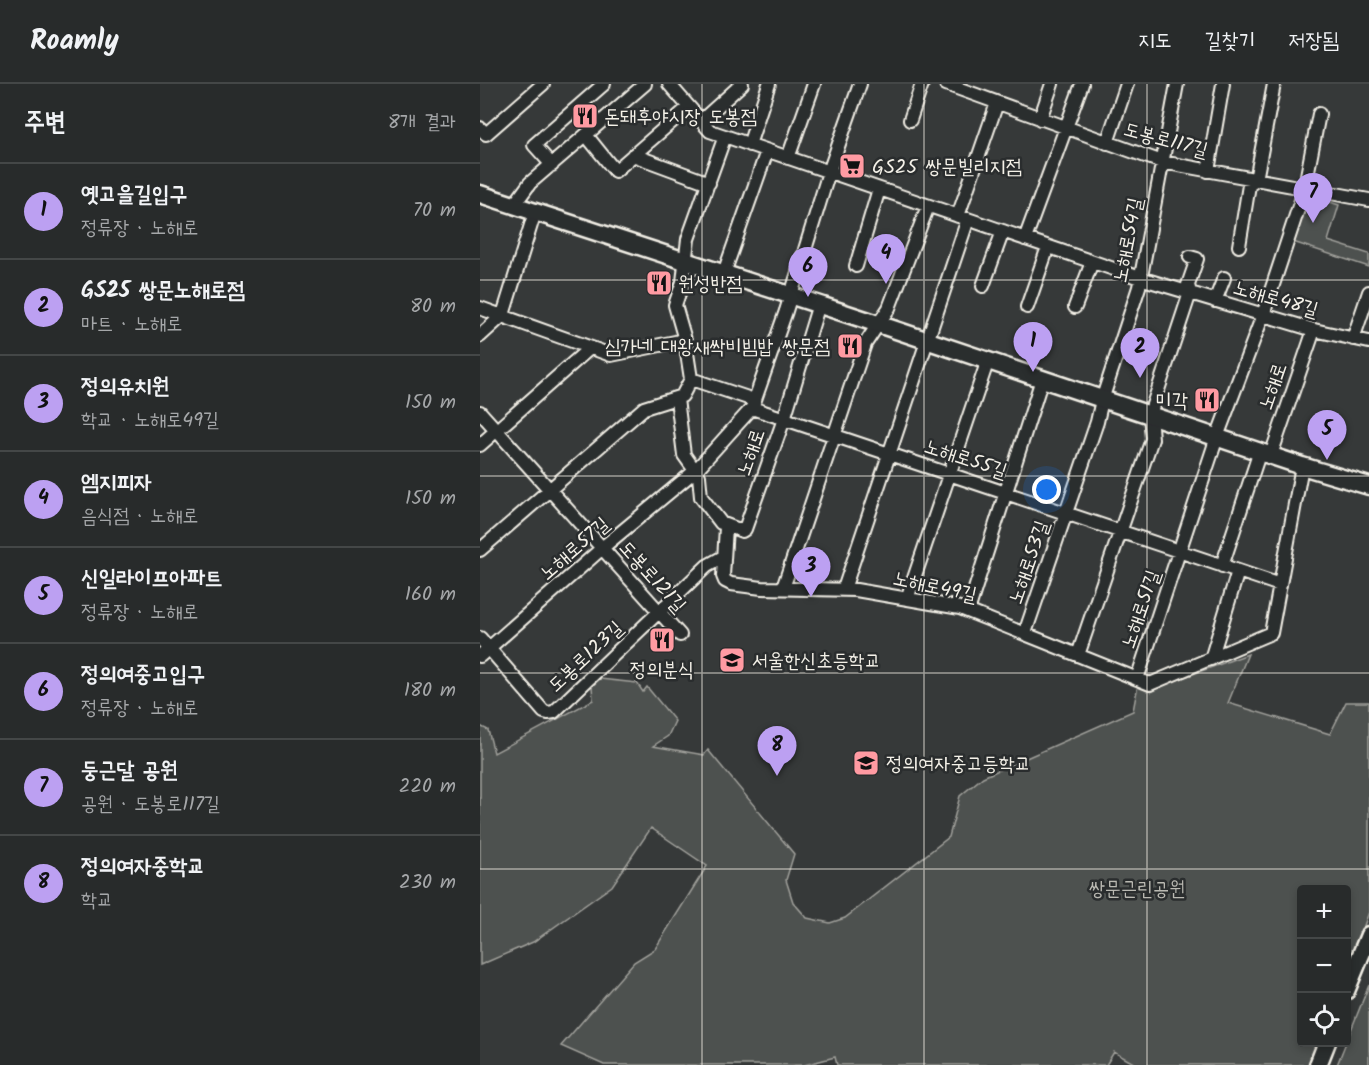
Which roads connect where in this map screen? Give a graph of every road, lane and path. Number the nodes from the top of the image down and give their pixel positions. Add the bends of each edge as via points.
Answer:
1 (543, 84) edge
2 (604, 84) edge
3 (645, 84) edge
4 (669, 84) edge
5 (742, 84) edge
6 (769, 84) edge
7 (814, 84) edge
8 (860, 84) edge
9 (922, 84) edge
10 (946, 84) edge
11 (1052, 84) edge
12 (1082, 84) edge
13 (1127, 84) edge
14 (1177, 84) edge
15 (1223, 84) edge
16 (1274, 84) edge
17 (997, 103) junction
18 (689, 107) junction
19 (1319, 114) dead end
20 (1040, 119) junction
21 (910, 120) dead end
22 (701, 121) junction
23 (480, 128) edge
24 (1066, 129) junction
25 (586, 135) junction
26 (725, 136) junction
27 (1107, 143) junction
28 (749, 145) junction
29 (767, 151) junction
30 (633, 155) junction
31 (788, 158) junction
32 (1162, 162) junction
33 (552, 165) junction
34 (1208, 171) junction
35 (829, 172) junction
36 (1256, 180) junction
37 (709, 183) junction
38 (879, 189) junction
39 (1305, 189) junction
40 (480, 194) edge
41 (1365, 199) edge
42 (514, 205) junction
43 (928, 206) junction
44 (1369, 210) edge
45 (535, 212) junction
46 (963, 218) junction
47 (1003, 231) junction
48 (1025, 239) junction
49 (1239, 246) dead end
50 (1048, 247) junction
51 (1190, 257) dead end
52 (687, 261) junction
53 (1092, 262) junction
54 (856, 266) dead end
55 (724, 273) junction
56 (1140, 278) junction
57 (1224, 278) dead end
58 (983, 286) dead end
59 (1369, 292) edge
60 (1190, 293) junction
61 (790, 295) junction
62 (1215, 301) junction
63 (819, 304) junction
64 (1027, 307) dead end
65 (1075, 307) dead end
66 (480, 309) edge
67 (503, 315) junction
68 (1263, 315) junction
69 (877, 323) junction
70 (1314, 330) junction
71 (480, 336) edge
72 (1353, 339) junction
73 (685, 340) junction
74 (926, 340) junction
75 (1369, 342) edge
76 (590, 348) junction
77 (988, 360) junction
78 (691, 379) junction
79 (1042, 379) junction
80 (677, 399) junction
81 (1102, 400) junction
82 (753, 404) junction
83 (480, 412) edge
84 (1150, 414) junction
85 (784, 419) junction
86 (496, 430) junction
87 (834, 435) junction
88 (1217, 437) junction
89 (480, 445) edge
90 (1265, 453) junction
91 (889, 454) junction
92 (1302, 466) junction
93 (696, 470) junction
94 (948, 473) junction
95 (1369, 486) edge
96 (550, 489) junction
97 (1005, 492) junction
98 (1066, 513) junction
99 (726, 527) junction
100 (1120, 531) junction
101 (480, 549) edge
102 (602, 549) junction
103 (1179, 552) junction
104 (723, 557) junction
105 (1222, 566) junction
106 (1238, 571) junction
107 (1280, 585) junction
108 (783, 588) junction
109 (844, 589) junction
110 (907, 599) junction
111 (968, 611) junction
112 (659, 613) junction
113 (1025, 633) junction
114 (680, 635) dead end
115 (480, 638) edge
116 (484, 652) edge
117 (1078, 655) junction
118 (1211, 658) junction
119 (1137, 679) junction
120 (1369, 935) edge
121 (1351, 981) edge
122 (1325, 1047) edge
123 (1318, 1065) edge

1 - 23 street via 486,134
2 - 33 street via 534,145
3 - 25 street
4 - 18 street, 노해로48길
5 - 22 street
6 - 28 street
7 - 31 street
8 - 35 street
9 - 21 street
10 - 17 street, 도봉로117길
11 - 20 street
12 - 24 street
13 - 27 street
14 - 32 street, 노해로54길
15 - 34 street
16 - 36 street
17 - 20 street, 도봉로117길
17 - 46 street
18 - 22 street, 노해로48길
18 - 30 street
19 - 39 street
20 - 24 street, 도봉로117길
22 - 26 street, 노해로48길 via 710,131
24 - 27 street, 도봉로117길
24 - 48 street
25 - 30 street via 615,171
25 - 33 street
26 - 28 street, 노해로48길
26 - 37 street
27 - 32 street, 도봉로117길
28 - 29 street, 노해로48길
29 - 31 street, 노해로48길
29 - 55 street
30 - 37 street
31 - 35 street, 노해로48길
32 - 34 street, 도봉로117길
32 - 56 street, 노해로54길
33 - 42 street
34 - 36 street, 도봉로117길
35 - 38 street, 노해로48길
35 - 61 street
36 - 39 street, 도봉로117길
36 - 49 street via 1249,185
37 - 52 street via 688,239
38 - 43 street, 노해로48길
38 - 54 street
39 - 41 street, 도봉로117길
39 - 68 street
40 - 42 main road
41 - 44 street
42 - 45 main road
43 - 46 street, 노해로48길
43 - 69 street via 889,308
45 - 52 main road
45 - 67 street
46 - 47 street, 노해로48길
46 - 74 street
47 - 48 street, 노해로48길
47 - 58 street
48 - 50 street, 노해로48길
50 - 53 street, 노해로48길
50 - 64 street
51 - 60 street via 1197,259 1188,285
52 - 55 main road
52 - 73 street via 675,305
53 - 56 street, 노해로48길
53 - 65 street
55 - 61 main road
56 - 60 street, 노해로48길
56 - 81 street, 노해로54길
57 - 62 street
59 - 72 street
60 - 62 street, 노해로48길
60 - 84 street
61 - 63 main road
61 - 82 street, 노해로57길
62 - 68 street, 노해로48길
63 - 69 main road
63 - 85 street, 노해로
66 - 67 street
67 - 71 street
67 - 76 street
68 - 70 street, 노해로48길
68 - 88 street, 노해로
69 - 74 main road
69 - 87 street via 865,344
70 - 72 street, 노해로48길
70 - 90 street, 노해로
72 - 75 street, 노해로48길
73 - 76 street via 611,355
73 - 78 street
74 - 77 main road
74 - 91 street
76 - 86 street
77 - 79 main road
77 - 94 street
78 - 80 street
78 - 82 street, 노해로55길
79 - 81 main road
79 - 97 street
80 - 93 street via 684,455
80 - 96 street via 644,408
81 - 84 main road
81 - 98 street, 노해로53길
82 - 85 street, 노해로55길
82 - 93 street, 노해로57길
83 - 86 street, 도봉로121길
84 - 88 main road
84 - 100 street via 1152,439
85 - 87 street, 노해로55길
85 - 99 street, 노해로 via 745,529
86 - 89 street
86 - 96 street, 도봉로121길
87 - 91 street, 노해로55길
87 - 108 street
88 - 90 main road
88 - 103 street, 노해로51길
90 - 92 main road
90 - 105 street, 노해로
91 - 94 street, 노해로55길
91 - 109 street
92 - 95 main road
92 - 107 street, 노해로49길
93 - 99 street via 701,497
93 - 102 street, 노해로57길
94 - 97 street, 노해로55길
94 - 110 street
96 - 101 street
96 - 102 street, 도봉로121길
97 - 98 street, 노해로55길
97 - 111 street
98 - 100 street, 노해로51길
98 - 113 street, 노해로53길
99 - 104 street, 노해로49길
100 - 103 street, 노해로51길
100 - 117 street
102 - 112 street, 도봉로121길
102 - 116 street, 노해로57길
103 - 105 street, 노해로51길
103 - 119 street, 노해로51길
104 - 108 street, 노해로49길 via 725,581
104 - 112 street, 도봉로123길 via 707,566
105 - 106 street, 노해로51길
106 - 107 street, 노해로51길
106 - 118 street
107 - 118 street, 노해로49길 via 1271,633
108 - 109 street, 노해로49길
109 - 110 street, 노해로49길
110 - 111 street, 노해로49길
111 - 113 street, 노해로49길
112 - 114 street, 도봉로121길
112 - 116 street, 도봉로123길 via 554,712 544,712
113 - 117 street, 노해로49길
115 - 116 street, 도봉로123길
117 - 119 street, 노해로49길
118 - 119 street, 노해로49길 via 1150,684
120 - 121 main road
122 - 123 main road

